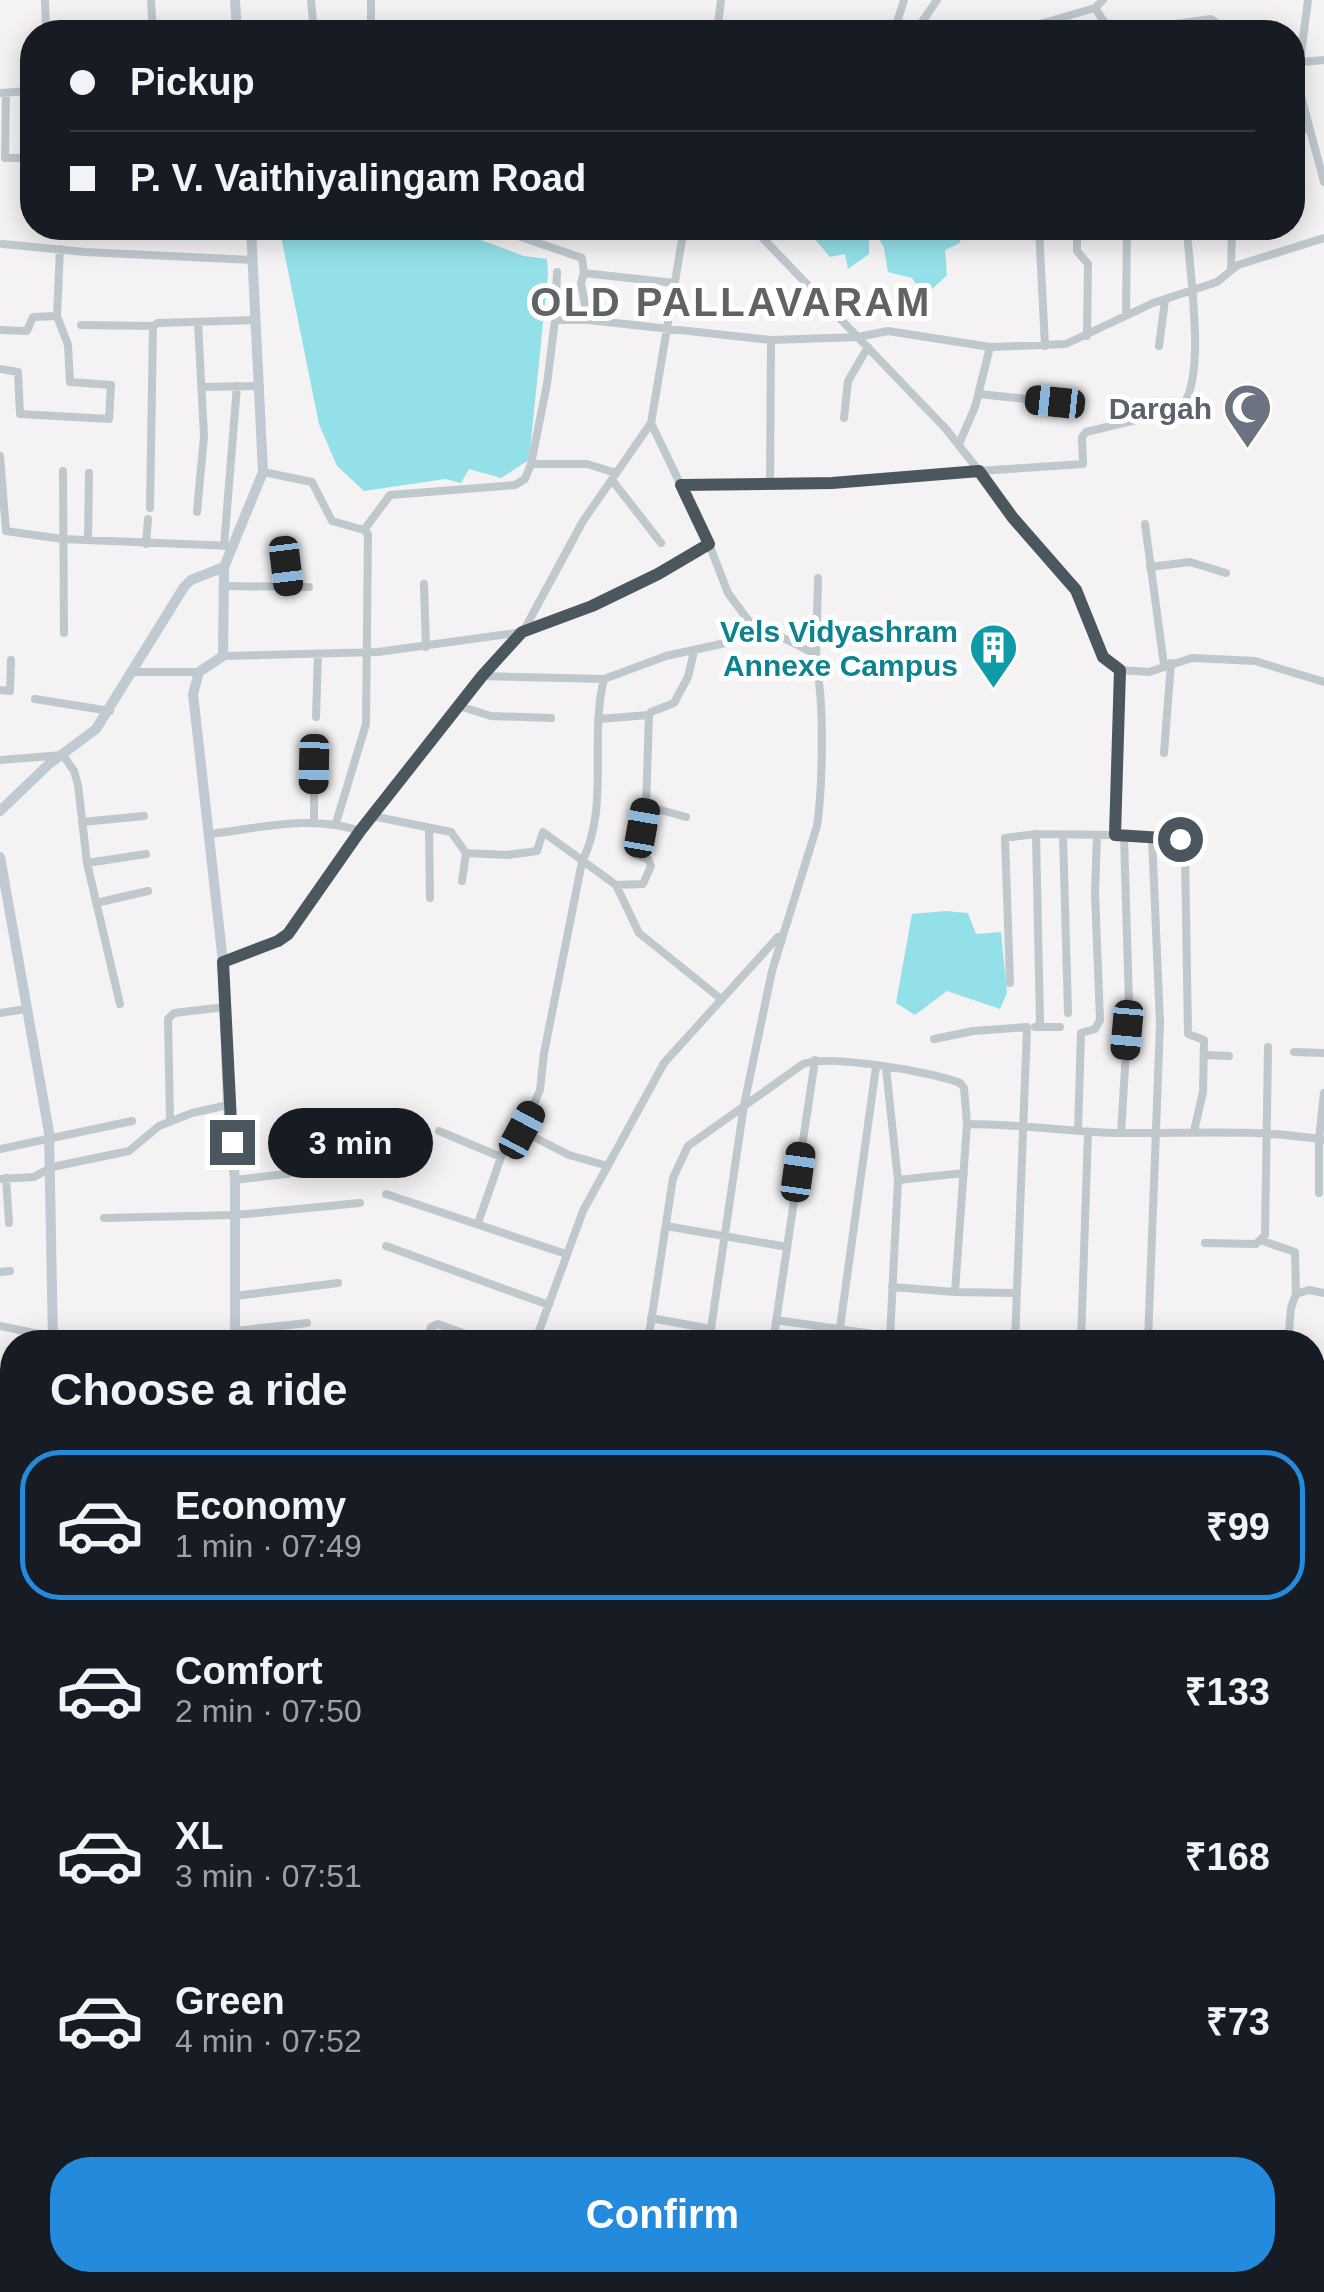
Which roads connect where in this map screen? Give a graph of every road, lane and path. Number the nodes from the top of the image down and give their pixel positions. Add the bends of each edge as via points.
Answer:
1 (1103, 0) edge
2 (1095, 8) junction
3 (1054, 20) edge
4 (1103, 20) edge
5 (3, 93) edge
6 (1305, 112) edge
7 (1308, 129) junction
8 (1305, 130) edge
9 (20, 158) edge
10 (1324, 182) edge
11 (1324, 238) edge
12 (252, 240) edge
13 (530, 240) edge
14 (682, 240) edge
15 (764, 240) edge
16 (1040, 240) edge
17 (1076, 240) edge
18 (1127, 240) edge
19 (1189, 240) edge
20 (1232, 240) edge
21 (3, 244) dead end
22 (60, 250) junction
23 (253, 260) junction
24 (1231, 270) junction
25 (557, 272) dead end
26 (584, 274) junction
27 (674, 283) junction
28 (1194, 291) junction
29 (1164, 300) junction
30 (57, 316) junction
31 (1126, 316) junction
32 (256, 320) junction
33 (555, 320) junction
34 (588, 320) junction
35 (198, 323) junction
36 (80, 324) dead end
37 (153, 326) junction
38 (666, 328) junction
39 (0, 330) edge
40 (1086, 336) junction
41 (858, 338) junction
42 (771, 340) junction
43 (1044, 346) junction
44 (1159, 346) dead end
45 (868, 347) junction
46 (990, 347) junction
47 (0, 369) edge
48 (237, 386) junction
49 (260, 386) junction
50 (202, 387) junction
51 (979, 394) junction
52 (1055, 402) dead end
53 (844, 418) dead end
54 (651, 422) junction
55 (958, 444) junction
56 (0, 456) edge
57 (531, 464) junction
58 (63, 471) dead end
59 (979, 471) junction
60 (263, 472) junction
61 (89, 473) dead end
62 (614, 476) junction
63 (770, 484) junction
64 (681, 485) junction
65 (150, 508) dead end
66 (198, 512) dead end
67 (148, 519) dead end
68 (1145, 524) dead end
69 (364, 530) junction
70 (62, 539) junction
71 (88, 540) junction
72 (661, 543) dead end
73 (146, 544) junction
74 (709, 544) junction
75 (284, 545) dead end
76 (228, 546) junction
77 (224, 566) junction
78 (1150, 567) junction
79 (1226, 573) dead end
80 (818, 578) dead end
81 (424, 584) dead end
82 (224, 586) junction
83 (288, 587) junction
84 (309, 587) dead end
85 (748, 620) junction
86 (522, 632) junction
87 (64, 633) dead end
88 (426, 647) junction
89 (694, 651) junction
90 (366, 652) junction
91 (318, 654) junction
92 (223, 656) junction
93 (11, 660) dead end
94 (816, 661) junction
95 (1167, 664) junction
96 (1120, 670) junction
97 (130, 672) junction
98 (199, 672) junction
99 (482, 676) junction
100 (604, 680) junction
101 (1324, 682) edge
102 (0, 690) edge
103 (36, 699) dead end
104 (459, 706) junction
105 (110, 711) junction
106 (316, 716) dead end
107 (649, 716) junction
108 (550, 718) dead end
109 (598, 719) junction
110 (1164, 753) dead end
111 (63, 755) junction
112 (0, 760) edge
113 (314, 764) dead end
114 (646, 806) junction
115 (0, 811) edge
116 (144, 816) dead end
117 (372, 816) junction
118 (686, 816) dead end
119 (82, 822) junction
120 (314, 822) junction
121 (336, 823) junction
122 (429, 828) junction
123 (360, 831) junction
124 (210, 834) junction
125 (1036, 834) junction
126 (1062, 834) junction
127 (1097, 835) junction
128 (1120, 836) junction
129 (1152, 837) junction
130 (466, 853) junction
131 (146, 854) dead end
132 (0, 857) edge
133 (582, 862) junction
134 (87, 864) junction
135 (462, 881) dead end
136 (616, 885) junction
137 (148, 892) dead end
138 (430, 898) dead end
139 (96, 903) junction
140 (781, 934) junction
141 (223, 962) junction
142 (1010, 982) dead end
143 (721, 999) junction
144 (120, 1004) dead end
145 (225, 1007) junction
146 (26, 1009) junction
147 (1068, 1013) dead end
148 (0, 1014) edge
149 (1032, 1027) junction
150 (1060, 1027) dead end
151 (934, 1039) dead end
152 (1268, 1048) dead end
153 (1294, 1052) dead end
154 (1324, 1053) edge
155 (1205, 1054) junction
156 (1229, 1056) dead end
157 (815, 1060) junction
158 (881, 1068) junction
159 (1324, 1094) edge
160 (228, 1105) junction
161 (744, 1106) junction
162 (132, 1121) dead end
163 (170, 1121) junction
164 (967, 1124) junction
165 (1024, 1124) junction
166 (522, 1130) junction
167 (439, 1131) dead end
168 (1084, 1131) junction
169 (1194, 1131) junction
170 (1158, 1132) junction
171 (1121, 1133) junction
172 (1266, 1134) junction
173 (50, 1138) junction
174 (1322, 1140) edge
175 (0, 1149) edge
176 (501, 1157) junction
177 (363, 1166) dead end
178 (608, 1166) junction
179 (52, 1167) junction
180 (964, 1174) junction
181 (3, 1178) edge
182 (235, 1180) junction
183 (898, 1180) junction
184 (1319, 1193) dead end
185 (386, 1194) dead end
186 (360, 1203) dead end
187 (235, 1216) junction
188 (104, 1218) dead end
189 (9, 1222) dead end
190 (478, 1222) junction
191 (666, 1226) junction
192 (725, 1236) junction
193 (1262, 1241) junction
194 (1204, 1243) dead end
195 (386, 1246) dead end
196 (787, 1248) junction
197 (566, 1254) junction
198 (338, 1284) dead end
199 (892, 1287) junction
200 (955, 1292) junction
201 (1016, 1293) junction
202 (1324, 1293) edge
203 (1296, 1294) junction
204 (235, 1296) junction
205 (548, 1305) junction
206 (652, 1318) junction
207 (776, 1320) junction
208 (307, 1323) dead end
209 (711, 1329) joint
210 (53, 1330) edge
211 (235, 1330) edge
212 (268, 1330) edge
213 (430, 1330) edge
214 (454, 1330) edge
215 (539, 1330) edge
216 (650, 1330) edge
217 (775, 1330) edge
218 (840, 1330) joint
219 (890, 1330) edge
220 (1015, 1330) edge
221 (1081, 1330) edge
222 (1149, 1330) edge
223 (1289, 1330) edge
224 (0, 1405) edge
225 (0, 1414) edge

1 - 2 street
2 - 3 street
2 - 4 street
5 - 9 street via 5,158
6 - 7 street
7 - 8 street
7 - 10 street
11 - 24 street
12 - 23 street
13 - 26 street via 582,258
14 - 27 street
15 - 41 street
16 - 43 street
17 - 40 street via 1088,264
18 - 31 street
19 - 28 street
20 - 24 street
21 - 22 street
22 - 23 street
22 - 30 street
23 - 32 street
24 - 28 street
25 - 33 street
26 - 27 street
26 - 34 street
27 - 38 street
28 - 29 street
28 - 59 street via 1187,404 1083,434 1083,464
29 - 31 street
29 - 44 street
30 - 39 street via 32,316 27,332
30 - 47 street via 68,344 70,382 111,385 109,419 20,414 18,372
31 - 40 street
32 - 35 street
32 - 49 street
33 - 34 street
33 - 57 street
34 - 38 street
35 - 37 street
35 - 50 street
36 - 37 street
37 - 65 street
38 - 42 street
38 - 54 street
40 - 43 street
41 - 42 street
41 - 45 street
41 - 46 street via 888,331
42 - 63 street
43 - 46 street
45 - 53 street via 848,381
45 - 55 street
46 - 51 street
48 - 49 street
48 - 50 street
48 - 76 street
49 - 60 street
50 - 66 street
51 - 52 street
51 - 55 street
54 - 62 street
54 - 64 street
55 - 59 street
56 - 70 street via 6,531
57 - 62 street via 586,464
57 - 69 street via 515,485 388,496
58 - 70 street
59 - 63 street
59 - 96 street via 1076,590 1103,657
60 - 69 street via 312,482 332,520
60 - 76 street
61 - 71 street
62 - 72 street
62 - 86 street
63 - 64 street
64 - 74 street
67 - 73 street
68 - 78 street
69 - 90 street
70 - 71 street
70 - 87 street
71 - 73 street
73 - 76 street
74 - 85 street via 728,592
74 - 86 street via 592,606
75 - 83 street
76 - 77 street
77 - 82 street
77 - 97 street via 187,583
78 - 79 street via 1190,562
78 - 95 street
80 - 94 street
81 - 88 street
82 - 83 street
82 - 92 street
83 - 84 street
85 - 89 street via 730,642
85 - 94 street via 802,646
86 - 88 street
86 - 99 street
88 - 90 street
89 - 100 street
89 - 107 street via 681,695
90 - 91 street
90 - 121 street via 366,724
91 - 92 street
91 - 106 street
92 - 98 street
93 - 102 street via 10,690
94 - 140 street via 817,826
95 - 96 street via 1149,672
95 - 101 street via 1192,658 1256,661
95 - 110 street
96 - 128 street
97 - 98 street
97 - 105 street
98 - 124 street via 193,694
99 - 100 street
99 - 104 street
100 - 109 street
103 - 105 street
104 - 108 street via 491,716
104 - 117 street
105 - 111 street
107 - 109 street
107 - 114 street
109 - 133 street via 597,804
111 - 112 street
111 - 115 street
111 - 119 street via 74,771
113 - 120 street
114 - 118 street
114 - 136 street via 634,854 651,866 643,884
116 - 119 street
117 - 122 street
117 - 123 street
119 - 134 street
120 - 121 street
120 - 124 street
121 - 123 street
122 - 130 street via 451,832
122 - 138 street
123 - 141 street via 288,934
124 - 141 street
125 - 126 street
125 - 142 street via 1005,838
125 - 149 street via 1040,1023
126 - 127 street
126 - 147 street
127 - 128 street
127 - 168 street via 1100,1020 1081,1033
128 - 129 street
128 - 171 street via 1129,1004
129 - 155 street via 1184,845 1188,1034 1204,1040
129 - 170 street
130 - 133 street via 537,850 542,832
130 - 135 street
131 - 134 street
132 - 146 street
133 - 136 street
133 - 166 street via 540,1090
134 - 139 street
136 - 143 street via 639,932
137 - 139 street
139 - 144 street
140 - 143 street
140 - 161 street
141 - 145 street
143 - 178 street via 664,1063
145 - 160 street
145 - 163 street via 174,1012 168,1020
146 - 148 street
146 - 173 street
149 - 150 street
149 - 151 street
149 - 165 street
152 - 172 street
153 - 154 street
155 - 156 street
155 - 169 street
157 - 158 street
157 - 161 street
157 - 196 street
158 - 164 street via 960,1083
158 - 183 street
158 - 218 street
159 - 174 street
160 - 163 street
160 - 182 street
161 - 191 street via 688,1146 673,1178
161 - 192 street
162 - 173 street
163 - 179 street via 129,1151
164 - 165 street
164 - 180 street
165 - 168 street
165 - 201 street
166 - 176 street via 508,1137
166 - 178 street
167 - 176 street
168 - 171 street
168 - 221 street
169 - 170 street
169 - 172 street
170 - 171 street
170 - 222 street
172 - 174 street
172 - 193 street
173 - 175 street
173 - 179 street
174 - 184 street
176 - 190 street
177 - 182 street
178 - 197 street
179 - 181 street via 34,1177
179 - 210 street
180 - 183 street
180 - 200 street
181 - 189 street
182 - 187 street
183 - 199 street
185 - 190 street
186 - 187 street
187 - 188 street
187 - 204 street
190 - 197 street
191 - 192 street
191 - 206 street
192 - 196 street
192 - 209 street
193 - 194 street
193 - 203 street via 1294,1252
195 - 205 street
196 - 207 street
197 - 205 street
198 - 204 street
199 - 200 street
199 - 219 street
200 - 201 street
201 - 220 street
202 - 203 street
203 - 223 street
204 - 211 street
205 - 215 street
206 - 209 street
206 - 216 street
207 - 217 street
207 - 218 street
208 - 212 street
213 - 214 street via 438,1324
224 - 225 street

